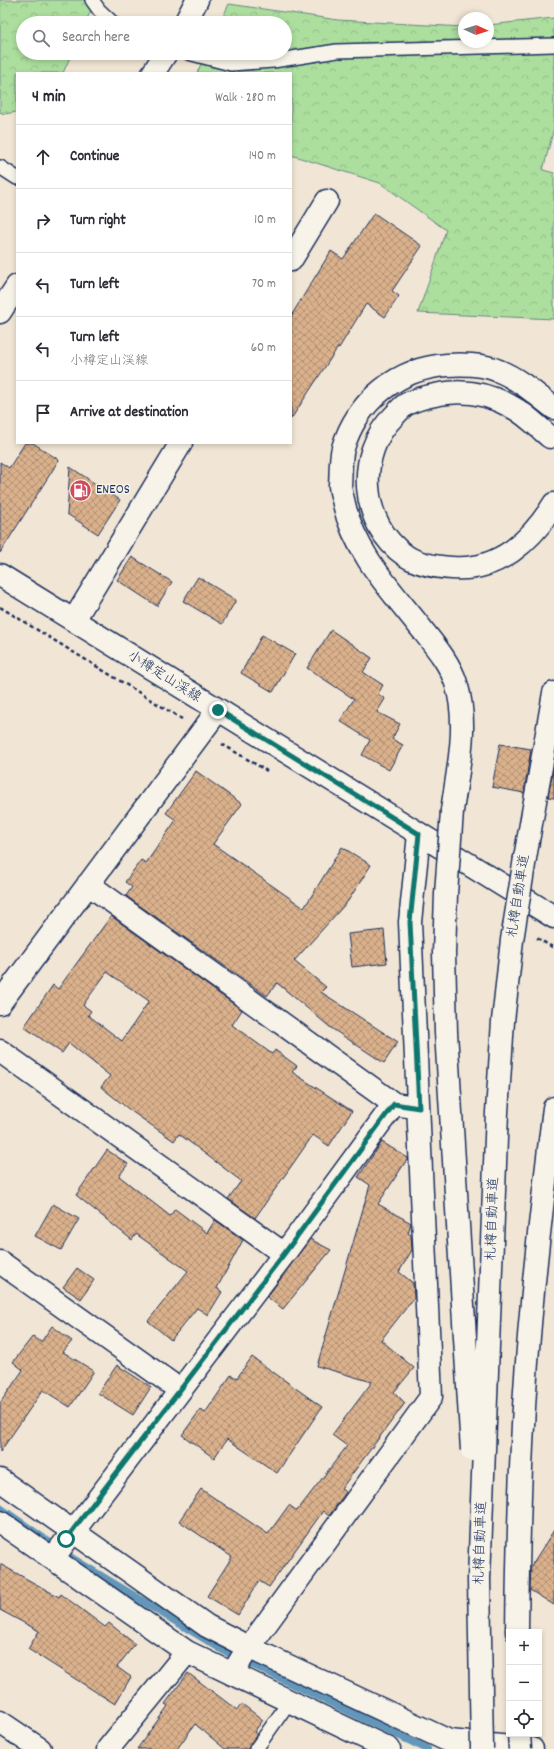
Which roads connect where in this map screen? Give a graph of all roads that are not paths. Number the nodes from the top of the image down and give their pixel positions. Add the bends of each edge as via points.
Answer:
1 (92, 0) edge
2 (197, 0) edge
3 (105, 16) edge
4 (189, 16) edge
5 (554, 45) edge
6 (292, 58) edge
7 (161, 60) edge
8 (215, 60) edge
9 (280, 60) edge
10 (154, 72) edge
11 (0, 167) edge
12 (16, 177) edge
13 (327, 201) dead end
14 (292, 258) edge
15 (16, 288) edge
16 (0, 312) edge
17 (554, 408) edge
18 (550, 437) dead end
19 (180, 444) edge
20 (554, 504) edge
21 (0, 574) edge
22 (74, 620) junction
23 (554, 693) edge
24 (218, 710) junction
25 (419, 834) junction
26 (88, 884) junction
27 (554, 917) edge
28 (0, 1004) edge
29 (0, 1051) edge
30 (394, 1104) junction
31 (419, 1108) junction
32 (554, 1108) edge
33 (554, 1236) edge
34 (284, 1254) junction
35 (0, 1262) edge
36 (180, 1390) junction
37 (0, 1480) edge
38 (0, 1522) edge
39 (518, 1527) junction
40 (62, 1545) junction
41 (480, 1578) junction
42 (517, 1629) edge
43 (187, 1652) junction
44 (241, 1660) junction
45 (289, 1702) junction
46 (0, 1722) edge
47 (519, 1737) edge
48 (40, 1749) edge
49 (108, 1749) edge
50 (256, 1749) edge
51 (389, 1749) edge
52 (482, 1749) edge
53 (520, 1749) edge
54 (532, 1749) edge

1 - 3 lane
2 - 4 main road
5 - 6 lane via 337,52
7 - 10 main road
8 - 9 lane via 231,64
11 - 12 lane
13 - 14 main road
15 - 16 main road
17 - 41 main road, bridge via 528,388 499,371 468,364 437,366 407,373 380,390 359,414 343,449 340,486 354,534 378,573 442,654 456,681 462,711 462,745 452,811 444,946 446,1032
18 - 20 main road via 514,407 486,395 457,391 429,396 405,406 384,426 371,454 367,484 372,512 387,539 407,556 432,567 461,569 489,563 515,551 535,531
19 - 22 main road
21 - 22 main road, 小樽定山渓線
22 - 24 main road, 小樽定山渓線
23 - 41 main road, 札樽自動車道, bridge via 512,940 503,1021 497,1112
24 - 25 main road, 小樽定山渓線
24 - 26 main road
25 - 27 main road, 小樽定山渓線
25 - 31 main road via 410,922
26 - 28 main road
26 - 30 main road
29 - 34 main road
30 - 31 main road
30 - 34 main road
31 - 44 main road via 431,1397
32 - 39 main road via 526,1374
33 - 39 main road via 535,1417
34 - 36 main road
35 - 36 main road
36 - 40 main road
37 - 40 main road
38 - 40 main road
39 - 42 main road
40 - 43 main road
40 - 44 main road via 207,1626
41 - 52 main road, 札樽自動車道, bridge
43 - 44 main road
43 - 49 main road
44 - 45 main road
44 - 54 main road via 449,1741
45 - 50 lane
45 - 51 main road
46 - 48 main road
47 - 53 main road, bridge

